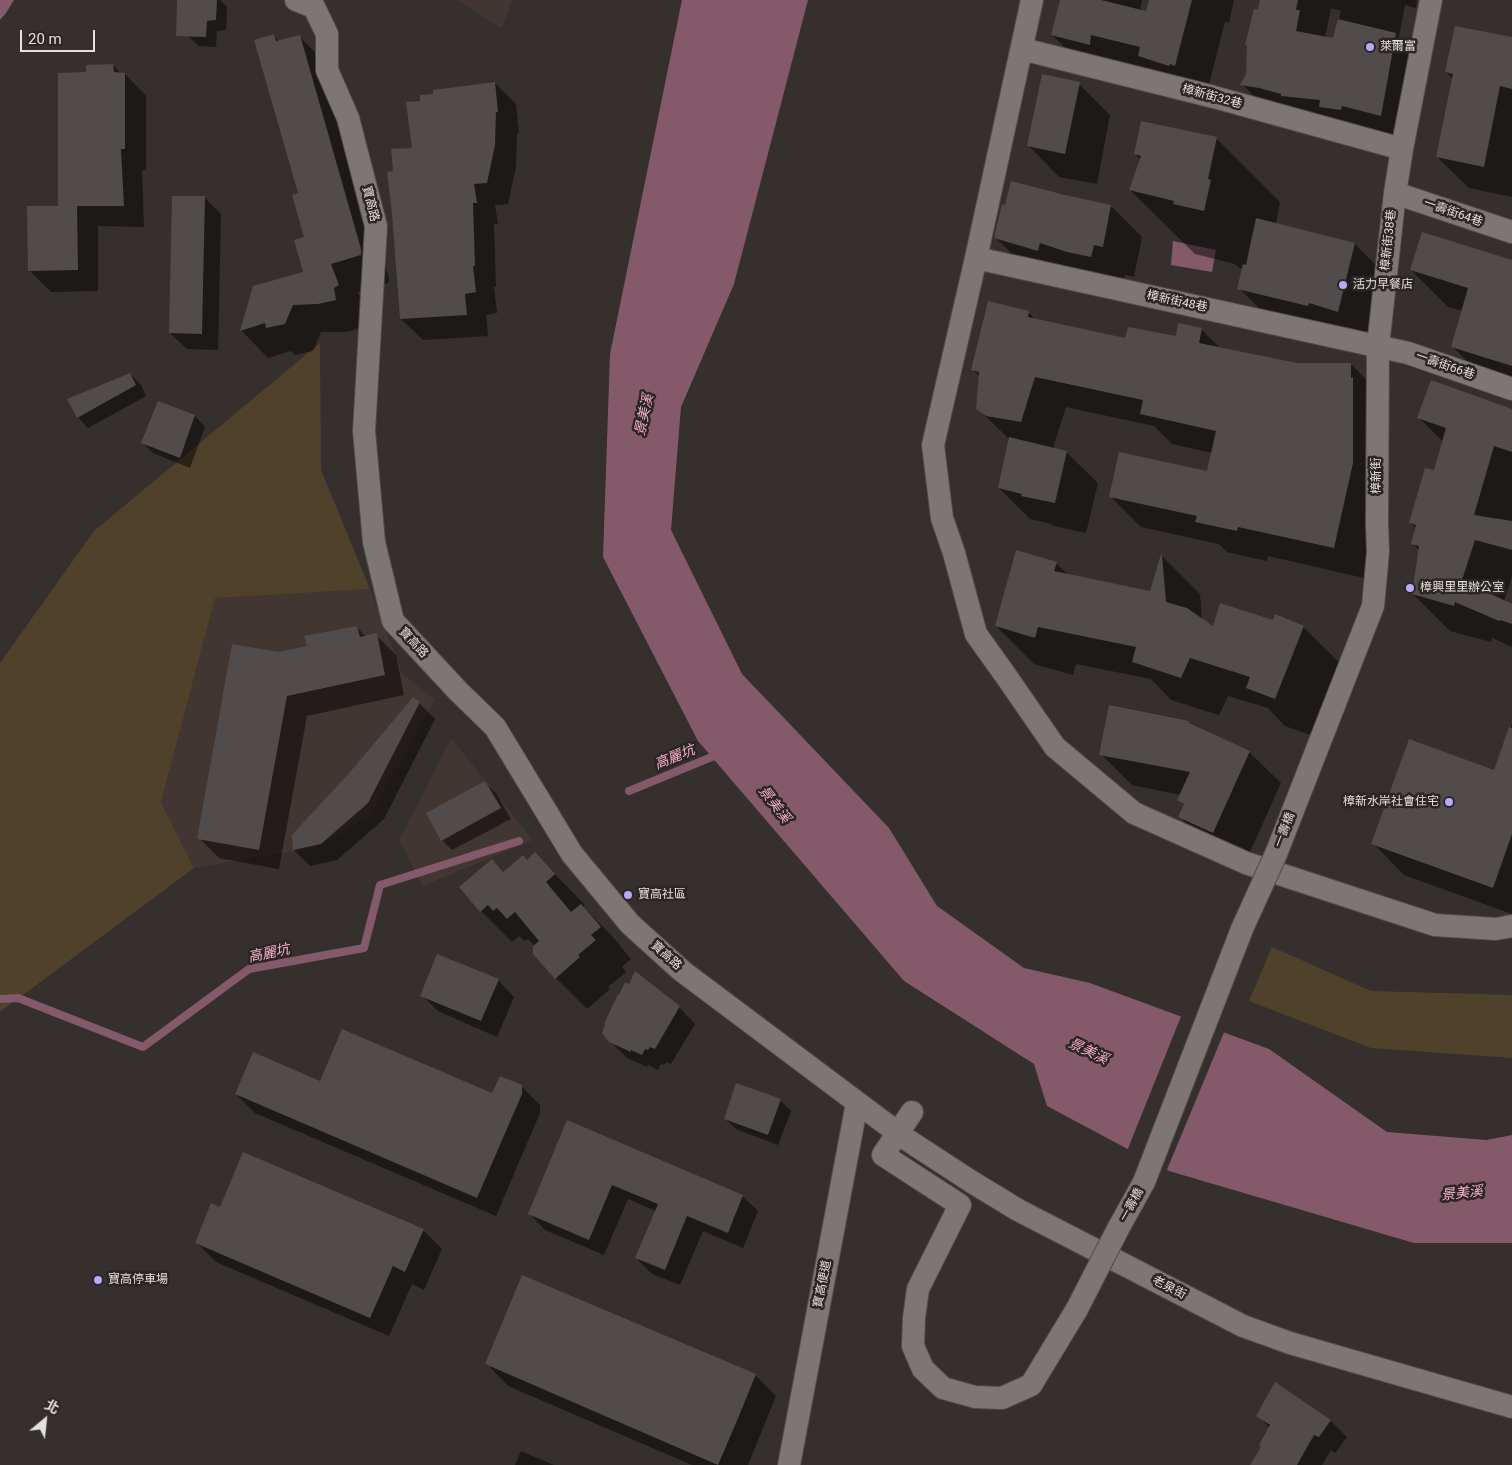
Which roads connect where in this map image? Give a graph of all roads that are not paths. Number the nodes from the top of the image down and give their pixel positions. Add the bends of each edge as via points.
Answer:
1 (296, 0) edge
2 (1032, 0) edge
3 (1431, 0) edge
4 (1022, 49) junction
5 (1402, 149) junction
6 (1395, 193) junction
7 (1512, 232) edge
8 (976, 258) junction
9 (1378, 346) junction
10 (1512, 389) edge
11 (1373, 606) joint
12 (1512, 926) edge
13 (857, 1103) junction
14 (912, 1112) dead end
15 (898, 1133) junction
16 (1512, 1407) edge
17 (788, 1465) edge

1 - 13 street, 寶高路 via 314,7 327,34 327,70 348,118 376,226 364,431 374,542 393,621 495,727 572,854 630,924 682,971
2 - 4 street
3 - 5 street
4 - 5 street, 樟新街32巷
4 - 8 street
5 - 6 street
6 - 7 street, 一壽街64巷
6 - 9 street, 樟新街38巷
8 - 9 street, 樟新街48巷
8 - 12 street via 933,445 942,518 976,634 1055,747 1134,813 1246,863 1435,925 1496,929
9 - 10 street, 一壽街66巷 via 1408,353
9 - 11 street, 樟新街 via 1378,552
11 - 15 street, 一壽橋, bridge via 1144,1182 1077,1309 1031,1385 1002,1398 974,1396 943,1388 923,1369 913,1346 918,1289 960,1206 883,1155
13 - 15 street, 老泉街
13 - 17 street, 寶高便道
14 - 15 street, 一壽橋
15 - 16 street, 老泉街 via 1018,1210 1243,1326 1290,1343

